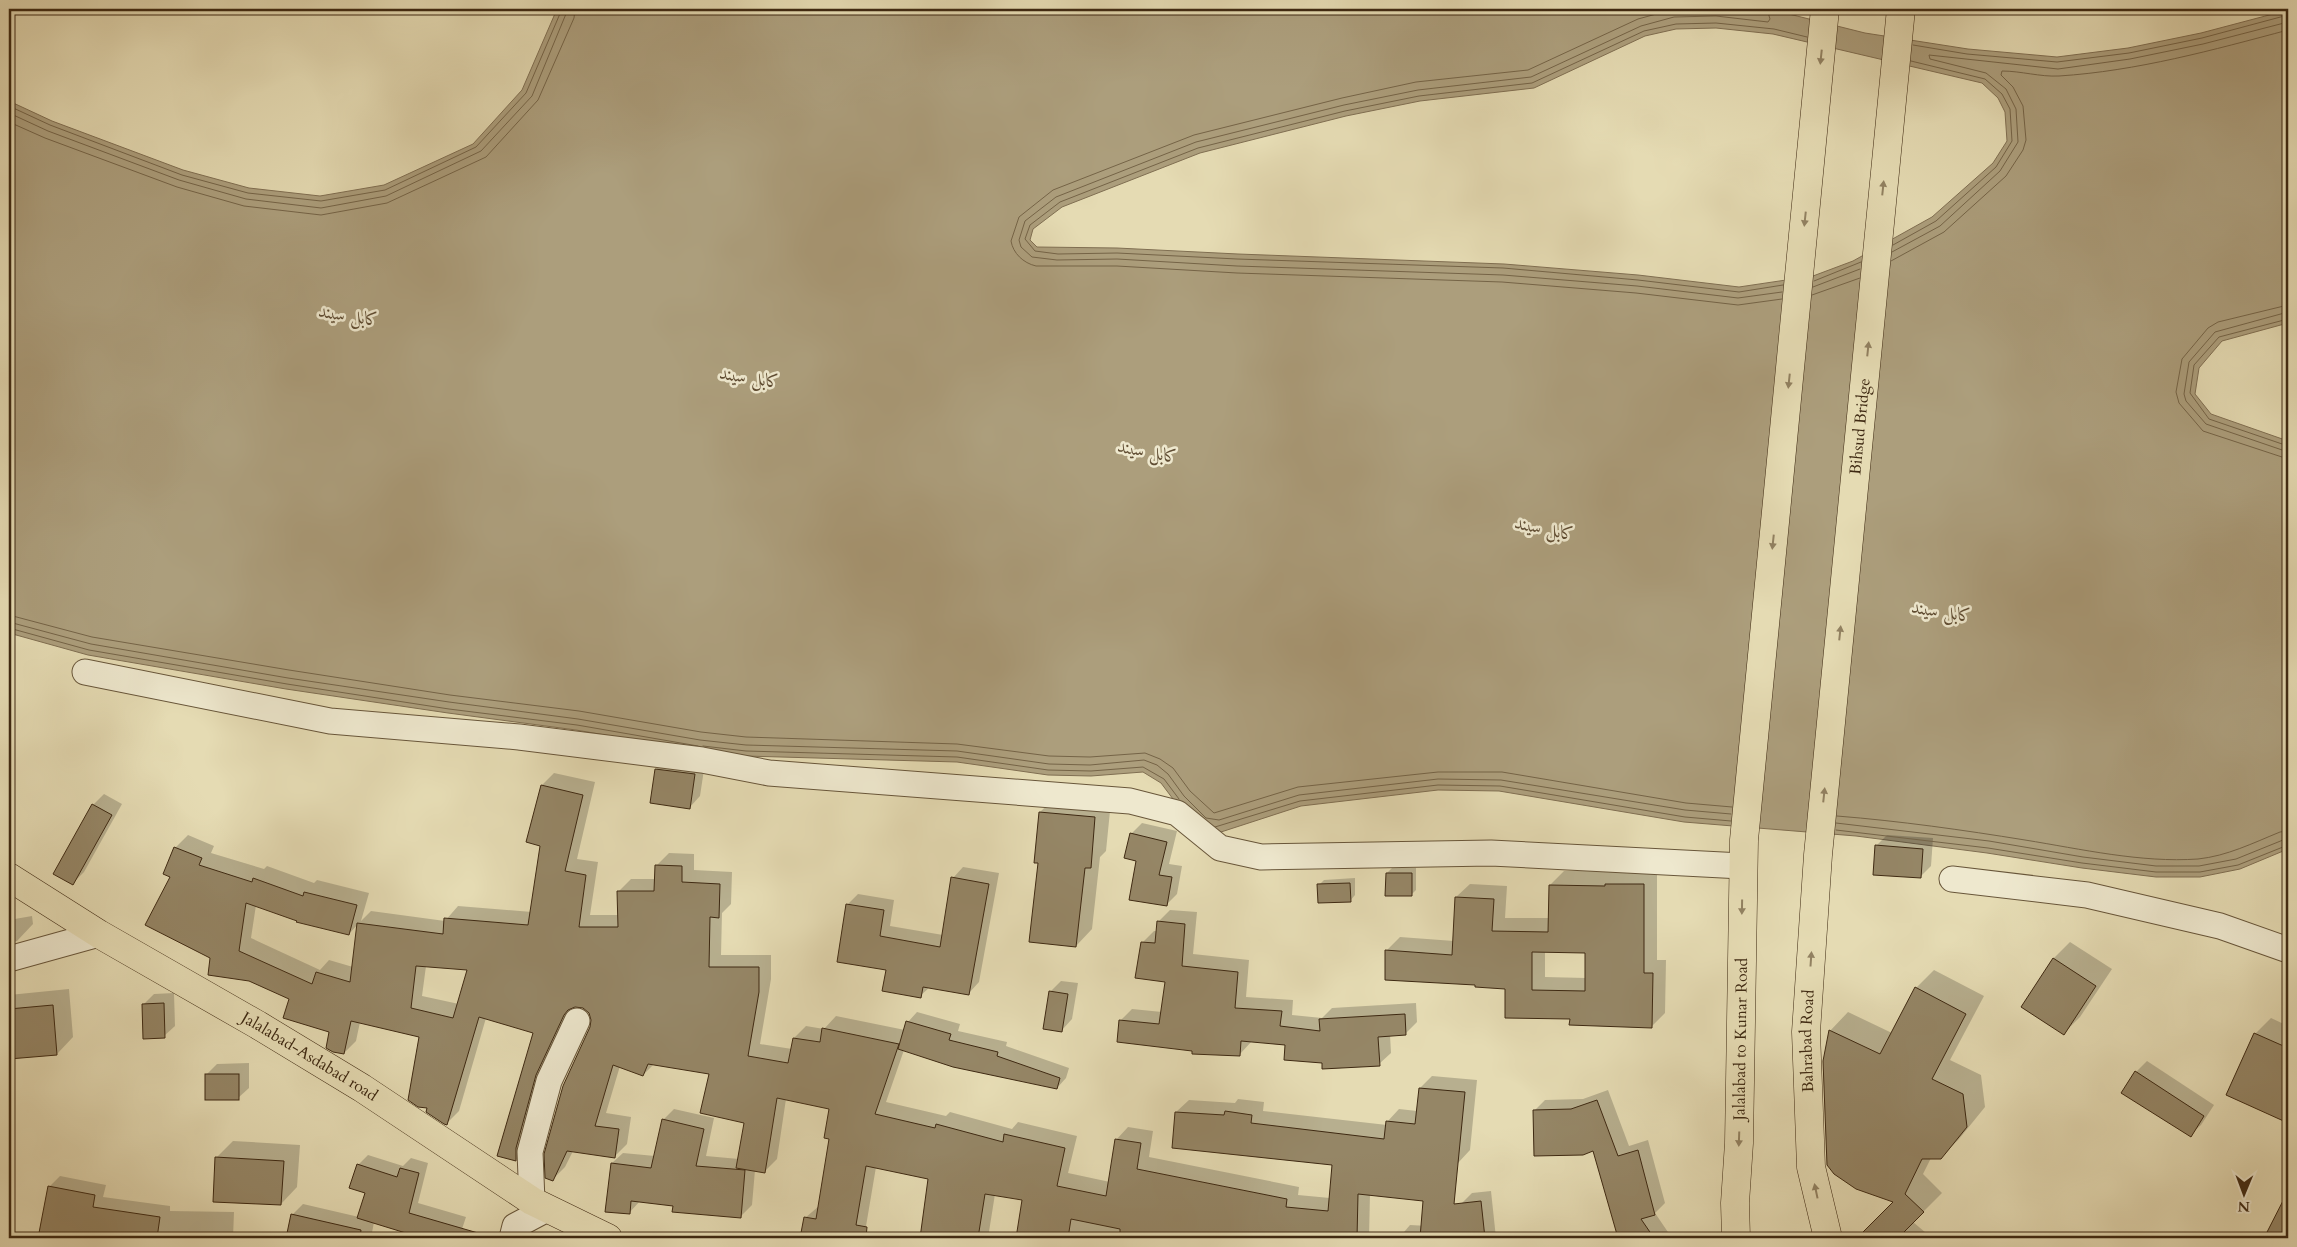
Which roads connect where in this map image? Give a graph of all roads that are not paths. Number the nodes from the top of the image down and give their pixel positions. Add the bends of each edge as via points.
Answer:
1 (1825, 9) edge
2 (1901, 9) edge
3 (84, 672) dead end
4 (1820, 843) joint
5 (1743, 853) junction
6 (9, 877) edge
7 (1952, 879) dead end
8 (99, 934) junction
9 (2288, 950) edge
10 (9, 959) edge
11 (577, 1021) dead end
12 (540, 1205) junction
13 (512, 1238) edge
14 (608, 1238) edge
15 (1736, 1238) edge
16 (1828, 1238) edge

1 -> 5 main road, Jalalabad to Kunar Road
4 -> 2 main road, Bihsud Bridge
3 - 5 street via 330,721 519,736 702,760 769,773 1130,801 1177,813 1220,848 1261,857
16 -> 4 main road, Bahrabad Road via 1812,1167 1806,1032
5 -> 15 main road, Jalalabad to Kunar Road
6 - 8 main road, Jalalabad-Asdabad road
7 - 9 street via 2087,895 2220,926
8 - 10 street
8 - 12 main road, Jalalabad-Asdabad road via 362,1088
11 - 12 street via 549,1081 530,1152
12 - 13 street via 516,1226
12 - 14 main road, Jalalabad-Asdabad road

